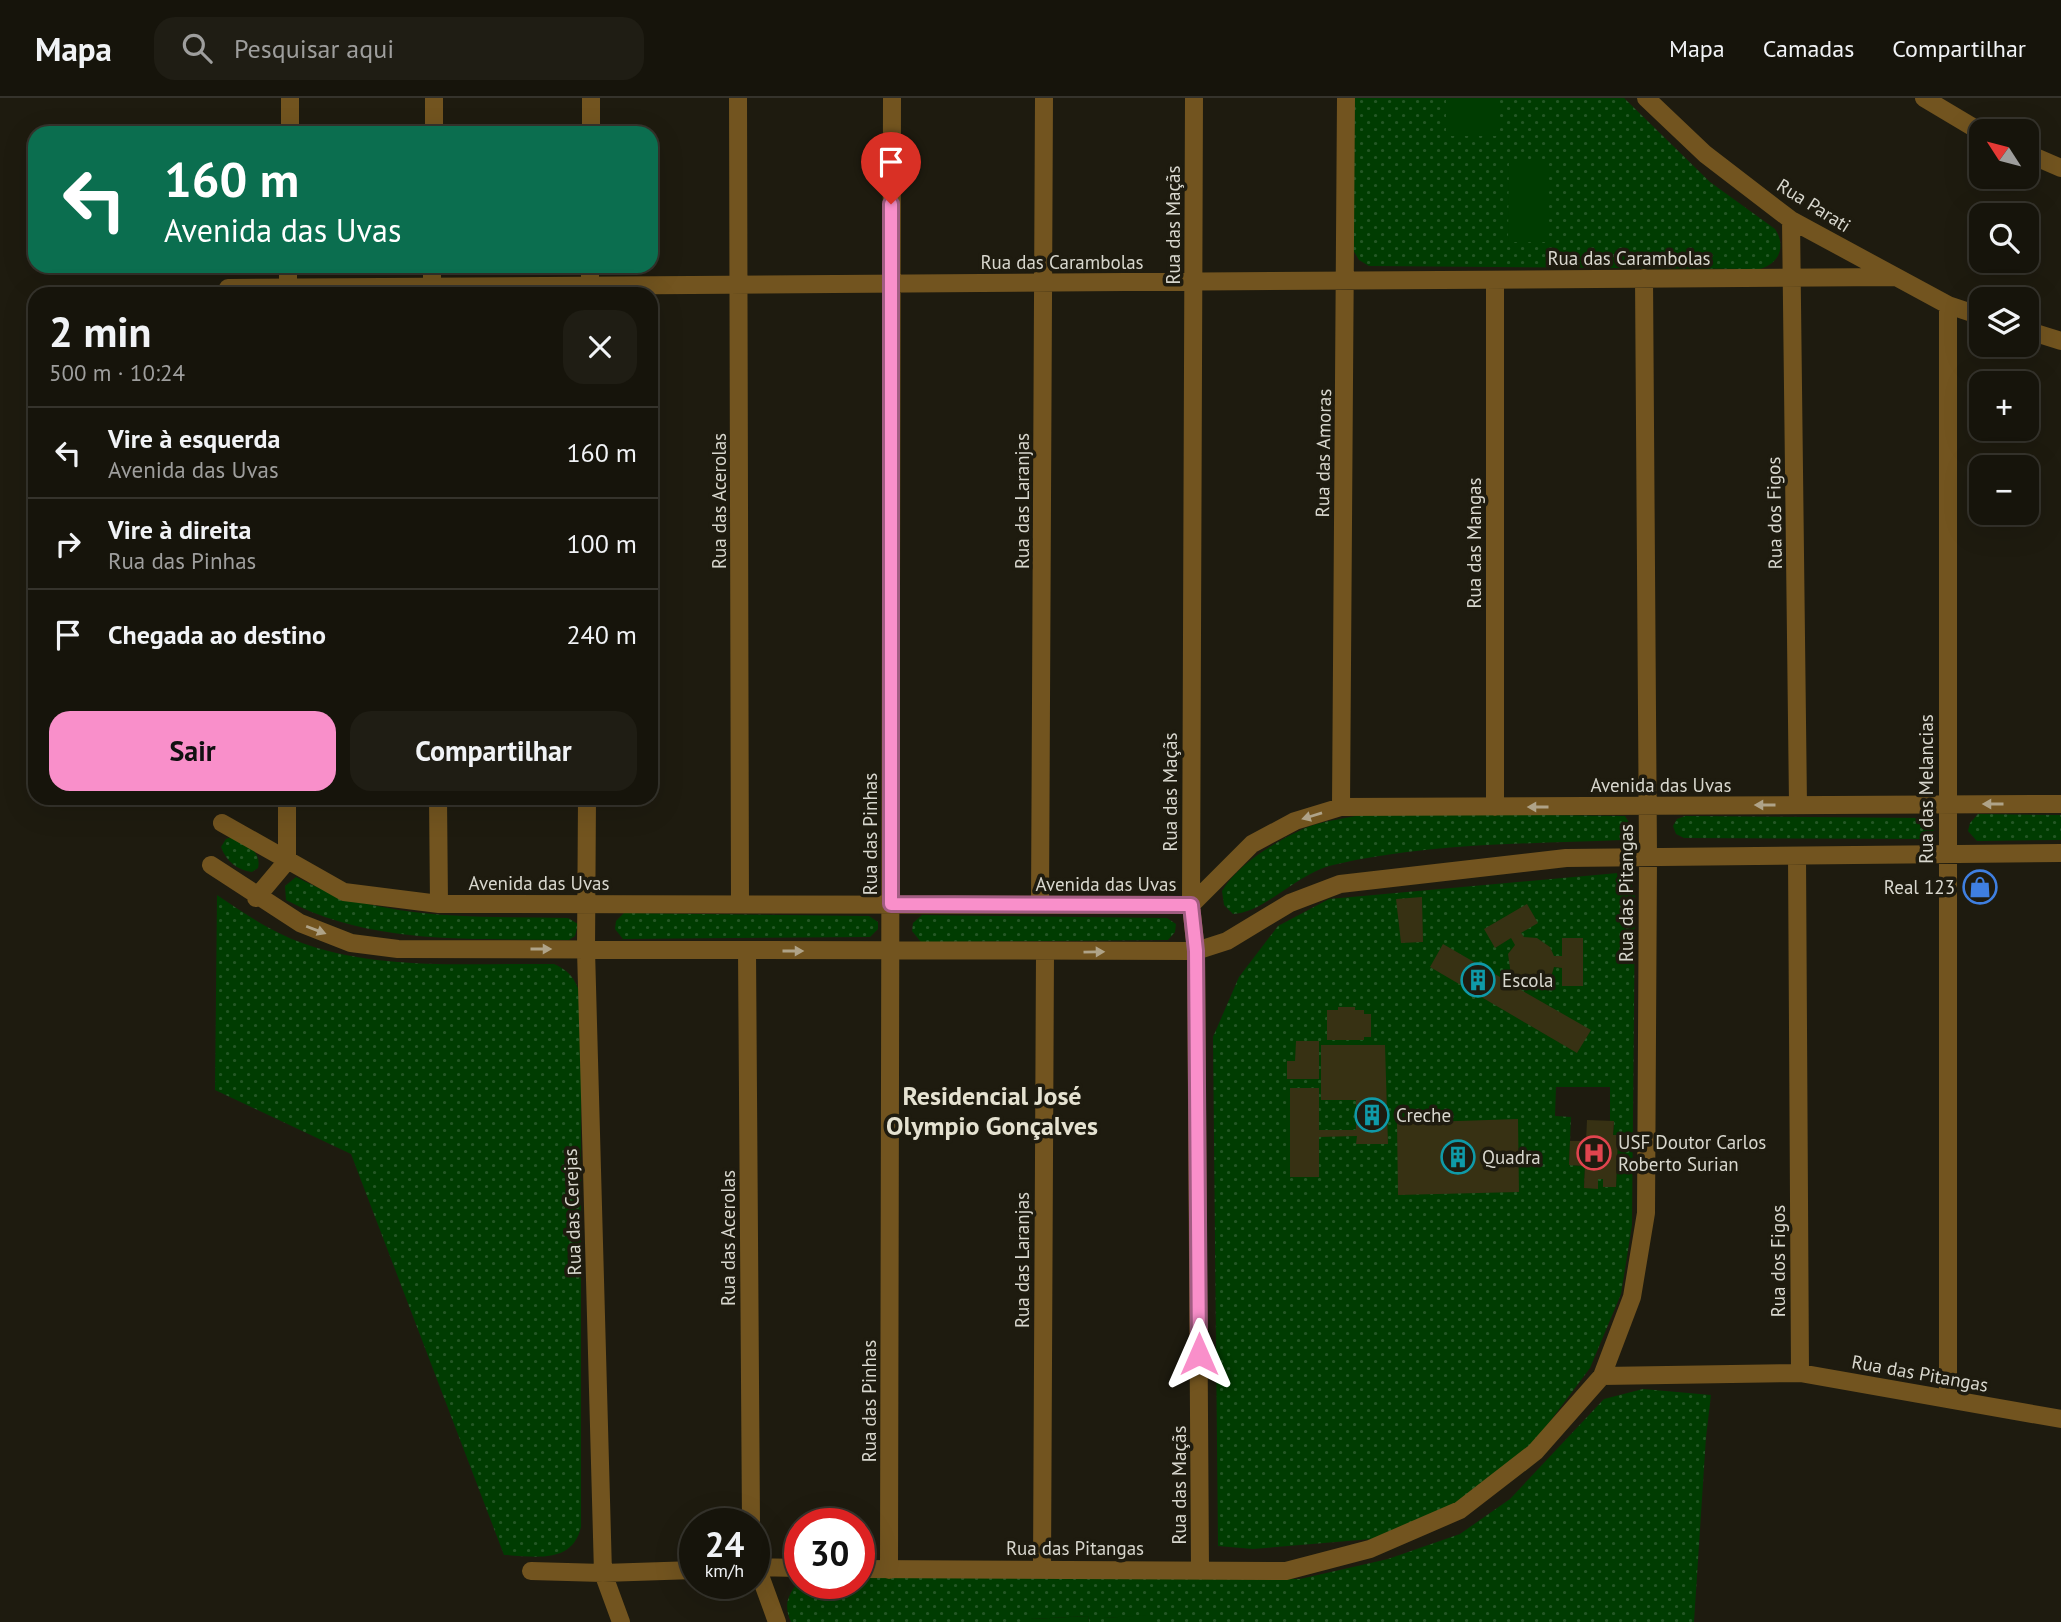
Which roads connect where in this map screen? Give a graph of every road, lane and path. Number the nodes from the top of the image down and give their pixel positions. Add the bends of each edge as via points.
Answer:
1 (290, 98) edge
2 (434, 98) edge
3 (591, 98) edge
4 (738, 98) edge
5 (892, 98) edge
6 (1044, 98) edge
7 (1194, 98) edge
8 (1346, 98) edge
9 (1924, 98) edge
10 (1659, 102) edge
11 (1969, 125) edge
12 (290, 126) edge
13 (434, 126) edge
14 (591, 126) edge
15 (2039, 159) edge
16 (2061, 168) edge
17 (1791, 220) junction
18 (1895, 277) junction
19 (1644, 278) junction
20 (1792, 278) junction
21 (1495, 279) junction
22 (1346, 281) junction
23 (1194, 282) junction
24 (1044, 283) junction
25 (890, 284) junction
26 (740, 285) junction
27 (658, 288) edge
28 (1948, 305) junction
29 (1969, 312) edge
30 (2039, 334) edge
31 (2061, 341) edge
32 (2061, 804) edge
33 (287, 805) edge
34 (438, 805) edge
35 (587, 805) edge
36 (1798, 805) junction
37 (1947, 805) junction
38 (1646, 806) junction
39 (1341, 807) junction
40 (1495, 807) junction
41 (222, 823) dead end
42 (2061, 853) edge
43 (1947, 855) junction
44 (1797, 856) junction
45 (1648, 858) junction
46 (287, 861) junction
47 (211, 866) dead end
48 (256, 898) junction
49 (586, 903) junction
50 (439, 904) junction
51 (740, 904) junction
52 (891, 904) junction
53 (1040, 905) junction
54 (1191, 905) junction
55 (586, 950) junction
56 (747, 951) junction
57 (892, 951) junction
58 (1196, 951) junction
59 (1045, 953) junction
60 (1800, 1373) junction
61 (1602, 1376) junction
62 (1948, 1399) junction
63 (2061, 1419) edge
64 (751, 1508) edge
65 (1041, 1568) junction
66 (1200, 1569) junction
67 (875, 1570) edge
68 (889, 1570) junction
69 (531, 1571) dead end
70 (679, 1571) edge
71 (603, 1573) junction
72 (768, 1599) edge
73 (621, 1622) edge
74 (777, 1622) edge

1 - 12 street
2 - 13 street
3 - 14 street
4 - 26 street, Rua das Acerolas
5 - 25 street, Rua das Pinhas
6 - 24 street, Rua das Laranjas
7 - 23 street, Rua das Maçãs
8 - 22 street, Rua das Amoras
9 - 11 street
10 - 17 street, Rua Parati via 1705,155
15 - 16 street
17 - 18 street, Rua Parati
17 - 20 street, Rua dos Figos
18 - 20 street, Rua das Carambolas
18 - 28 street, Rua Parati
19 - 20 street, Rua das Carambolas
19 - 21 street, Rua das Carambolas
19 - 38 street, Rua das Pitangas
20 - 36 street, Rua dos Figos
21 - 22 street, Rua das Carambolas
21 - 40 street, Rua das Mangas
22 - 23 street, Rua das Carambolas
22 - 39 street, Rua das Amoras
23 - 24 street, Rua das Carambolas
23 - 54 street, Rua das Maçãs
24 - 25 street, Rua das Carambolas
24 - 53 street, Rua das Laranjas
25 - 26 street, Rua das Carambolas
25 - 52 street, Rua das Pinhas
26 - 27 street, Rua das Carambolas
26 - 51 street, Rua das Acerolas
28 - 29 street, Rua Parati
28 - 37 street, Rua das Melancias
30 - 31 street
32 -> 37 street, Avenida das Uvas
33 - 46 street
34 - 50 street
35 - 49 street, Rua das Cerejas
36 - 37 street, Avenida das Uvas
36 -> 38 street, Avenida das Uvas
37 - 43 street, Rua das Melancias
38 -> 40 street, Avenida das Uvas
38 - 45 street, Rua das Pitangas
39 - 40 street, Avenida das Uvas
39 -> 54 street, Avenida das Uvas via 1295,821 1252,844
41 - 46 street, Avenida das Uvas
42 - 43 street
43 - 44 street
43 - 62 street, Rua das Melancias
44 - 45 street
44 - 60 street, Rua dos Figos
45 - 58 street via 1566,859 1340,884 1290,903 1227,941
45 - 61 street, Rua das Pitangas via 1646,1213 1632,1297
46 - 48 street
46 - 50 street, Avenida das Uvas via 344,892
47 - 48 street
48 -> 55 street via 300,923 351,943 398,948
49 - 50 street, Avenida das Uvas
49 - 51 street, Avenida das Uvas
49 - 55 street, Rua das Cerejas
51 - 52 street, Avenida das Uvas
52 - 53 street, Avenida das Uvas
52 - 57 street, Rua das Pinhas
53 - 54 street, Avenida das Uvas
54 - 58 street, Rua das Maçãs
55 - 56 street
55 - 71 street, Rua das Cerejas
56 -> 57 street
56 - 64 street, Rua das Acerolas
57 - 59 street
57 - 68 street, Rua das Pinhas
59 -> 58 street
58 - 66 street, Rua das Maçãs
59 - 65 street, Rua das Laranjas
60 - 61 street, Rua das Pitangas
60 - 62 street, Rua das Pitangas
61 - 66 street, Rua das Pitangas via 1535,1452 1460,1510 1370,1549 1286,1571
62 - 63 street, Rua das Pitangas
65 - 66 street, Rua das Pitangas
65 - 68 street, Rua das Pitangas
67 - 68 street, Rua das Pitangas
69 - 71 street
70 - 71 street
71 - 73 street, Rua das Cerejas
72 - 74 street

